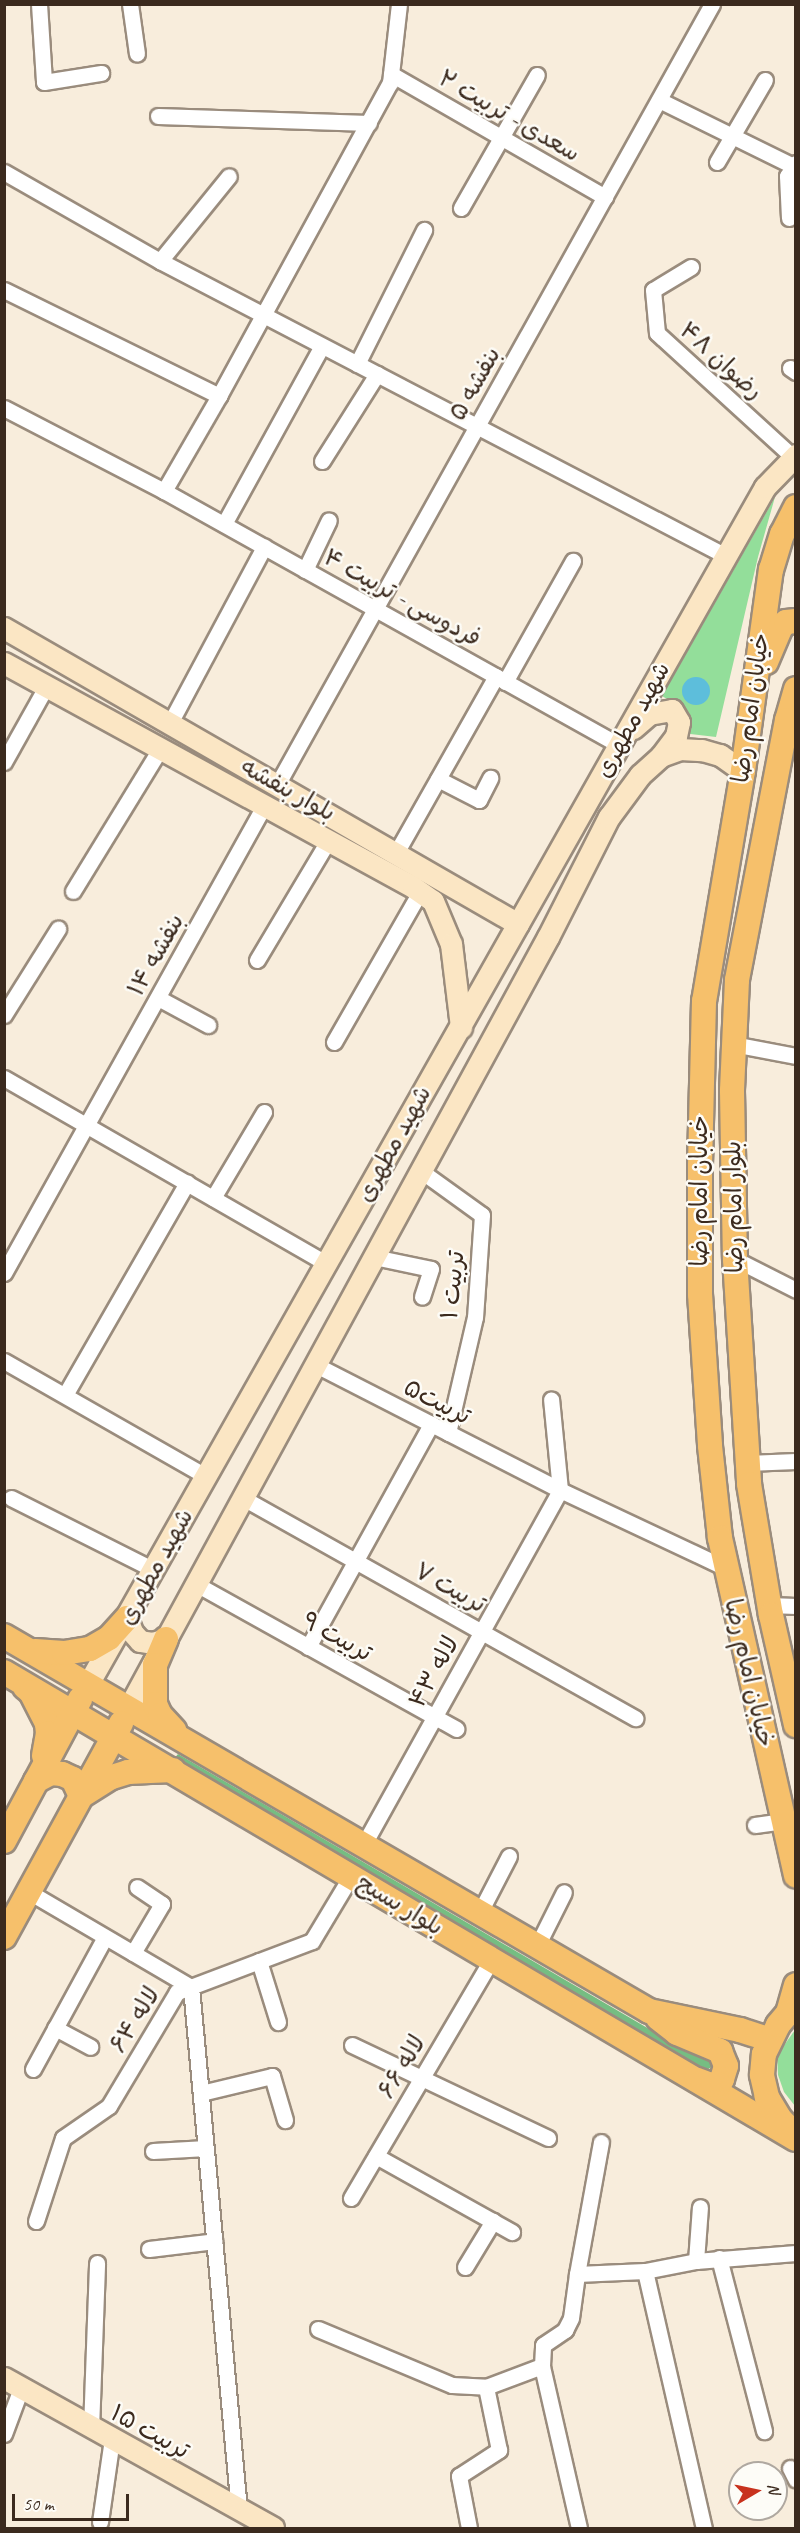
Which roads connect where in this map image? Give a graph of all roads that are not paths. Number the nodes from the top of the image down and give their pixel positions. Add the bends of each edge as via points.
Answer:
1 (39, 4) edge
2 (130, 4) edge
3 (399, 4) edge
4 (712, 4) edge
5 (137, 54) dead end
6 (101, 73) dead end
7 (391, 74) junction
8 (537, 75) dead end
9 (765, 80) dead end
10 (659, 100) junction
11 (158, 116) dead end
12 (369, 123) junction
13 (501, 137) junction
14 (733, 137) junction
15 (717, 162) dead end
16 (794, 165) edge
17 (4, 172) edge
18 (229, 176) dead end
19 (605, 197) junction
20 (461, 208) dead end
21 (789, 218) dead end
22 (424, 230) dead end
23 (160, 261) junction
24 (691, 267) dead end
25 (4, 290) edge
26 (264, 315) junction
27 (322, 346) junction
28 (357, 364) junction
29 (377, 374) junction
30 (219, 396) junction
31 (4, 408) edge
32 (477, 426) junction
33 (794, 456) edge
34 (322, 461) dead end
35 (164, 491) junction
36 (795, 507) edge
37 (329, 520) dead end
38 (224, 524) junction
39 (782, 534) junction
40 (264, 547) junction
41 (795, 555) edge
42 (726, 556) junction
43 (573, 561) dead end
44 (305, 570) junction
45 (375, 609) junction
46 (795, 621) edge
47 (4, 628) edge
48 (4, 663) edge
49 (500, 679) junction
50 (46, 685) junction
51 (795, 689) edge
52 (750, 704) junction
53 (791, 721) edge
54 (170, 723) junction
55 (621, 741) junction
56 (160, 749) junction
57 (661, 756) junction
58 (4, 762) edge
59 (742, 771) junction
60 (490, 778) dead end
61 (438, 779) junction
62 (277, 785) junction
63 (264, 806) junction
64 (328, 841) junction
65 (396, 853) junction
66 (73, 891) dead end
67 (420, 892) junction
68 (518, 924) junction
69 (58, 929) dead end
70 (257, 960) dead end
71 (158, 998) junction
72 (4, 1016) edge
73 (208, 1025) dead end
74 (461, 1027) junction
75 (334, 1042) dead end
76 (733, 1044) junction
77 (795, 1056) edge
78 (440, 1062) junction
79 (4, 1078) edge
80 (471, 1079) junction
81 (264, 1112) dead end
82 (87, 1125) junction
83 (421, 1171) junction
84 (187, 1183) junction
85 (213, 1198) junction
86 (374, 1257) junction
87 (735, 1259) junction
88 (327, 1264) junction
89 (4, 1273) edge
90 (795, 1290) edge
91 (422, 1297) dead end
92 (4, 1361) edge
93 (316, 1365) junction
94 (65, 1395) junction
95 (551, 1399) dead end
96 (431, 1424) junction
97 (448, 1432) junction
98 (795, 1461) edge
99 (747, 1463) junction
100 (207, 1477) junction
101 (560, 1490) junction
102 (11, 1498) dead end
103 (243, 1498) junction
104 (356, 1560) junction
105 (726, 1568) junction
106 (154, 1570) junction
107 (196, 1584) junction
108 (769, 1605) junction
109 (795, 1606) edge
110 (127, 1618) junction
111 (482, 1632) junction
112 (4, 1636) edge
113 (166, 1639) junction
114 (308, 1647) junction
115 (31, 1651) junction
116 (9, 1675) edge
117 (88, 1684) junction
118 (129, 1707) junction
119 (73, 1712) junction
120 (435, 1718) junction
121 (635, 1718) dead end
122 (795, 1725) edge
123 (456, 1729) dead end
124 (114, 1736) junction
125 (185, 1740) junction
126 (172, 1770) junction
127 (36, 1781) junction
128 (81, 1796) junction
129 (782, 1821) junction
130 (755, 1825) dead end
131 (4, 1840) edge
132 (364, 1844) junction
133 (509, 1856) dead end
134 (351, 1876) junction
135 (795, 1876) edge
136 (137, 1887) dead end
137 (29, 1892) junction
138 (564, 1892) dead end
139 (480, 1912) junction
140 (4, 1937) edge
141 (105, 1937) junction
142 (537, 1946) junction
143 (133, 1953) junction
144 (492, 1959) junction
145 (259, 1961) junction
146 (795, 1985) edge
147 (191, 1987) junction
148 (649, 2011) junction
149 (792, 2011) edge
150 (278, 2022) dead end
151 (55, 2028) junction
152 (770, 2040) junction
153 (352, 2045) dead end
154 (90, 2047) dead end
155 (33, 2069) dead end
156 (421, 2079) junction
157 (696, 2080) junction
158 (201, 2093) junction
159 (285, 2120) dead end
160 (795, 2137) edge
161 (548, 2138) dead end
162 (601, 2142) dead end
163 (206, 2148) junction
164 (153, 2151) dead end
165 (376, 2156) junction
166 (351, 2198) dead end
167 (700, 2207) dead end
168 (36, 2221) dead end
169 (493, 2221) junction
170 (512, 2232) dead end
171 (215, 2241) junction
172 (149, 2249) dead end
173 (795, 2253) edge
174 (719, 2259) junction
175 (696, 2261) junction
176 (97, 2263) dead end
177 (465, 2267) dead end
178 (645, 2271) junction
179 (577, 2274) junction
180 (318, 2329) dead end
181 (542, 2366) junction
182 (13, 2383) edge
183 (486, 2387) junction
184 (91, 2428) junction
185 (764, 2431) dead end
186 (4, 2434) edge
187 (112, 2439) junction
188 (239, 2510) junction
189 (100, 2522) dead end
190 (264, 2526) edge
191 (469, 2529) edge
192 (579, 2529) edge
193 (704, 2529) edge

1 - 6 street via 44,82
2 - 5 street
3 - 7 street
4 - 10 street, بنفشه ۵
7 - 12 street
7 - 13 street, سعدی - تربیت ۲
8 - 13 street
9 - 14 street
10 - 14 street
10 - 19 street, بنفشه ۵
11 - 12 street
12 - 26 street
13 - 19 street, سعدی - تربیت ۲
13 - 20 street
14 - 15 street
14 - 16 street
16 - 21 street via 787,176
17 - 23 street
18 - 23 street
19 - 32 street, بنفشه ۵
22 - 28 street
23 - 26 street
24 - 33 street, رضوان ۴۸ via 653,290 657,333
25 - 30 street
26 - 27 street
26 - 30 street
27 - 28 street
27 - 38 street
28 - 29 street
29 - 32 street
29 - 34 street
30 - 35 street
31 - 35 street, فردوسی - تربیت ۴
32 - 42 street
32 - 45 street, بنفشه ۵
33 - 42 main road, شهید مطهری via 765,487
35 - 38 street, فردوسی - تربیت ۴
36 - 39 main road, خیابان امام رضا
37 - 44 street
38 - 40 street, فردوسی - تربیت ۴
39 - 41 main road
39 - 52 main road, خیابان امام رضا via 771,569
40 - 44 street, فردوسی - تربیت ۴
40 - 54 street
42 - 55 main road, شهید مطهری
43 - 49 street
44 - 45 street, فردوسی - تربیت ۴
45 - 49 street, فردوسی - تربیت ۴
45 - 62 street, بنفشه ۵
46 - 52 main road via 786,622 777,634
47 - 54 main road, بلوار بنفشه
48 - 50 main road, بلوار بنفشه
49 - 55 street, فردوسی - تربیت ۴
49 - 61 street
50 - 56 main road, بلوار بنفشه
50 - 58 street
51 - 53 main road, بلوار امام رضا
52 - 59 main road, خیابان امام رضا
53 - 76 main road, بلوار امام رضا via 737,980
54 - 62 main road, بلوار بنفشه
55 - 57 main road via 649,714 672,710 679,722 676,736
55 - 68 main road, شهید مطهری
56 - 63 main road, بلوار بنفشه
56 - 66 street
57 - 59 main road, شهید مطهری via 680,749 702,750 720,754
57 - 80 main road, شهید مطهری via 640,775 609,817
59 - 105 main road, خیابان امام رضا via 704,1001 701,1078 700,1294 710,1446
60 - 61 street via 479,800
61 - 65 street
62 - 65 main road, بلوار بنفشه
63 - 64 main road, بلوار بنفشه
63 - 71 street, بنفشه ۱۴
64 - 67 main road, بلوار بنفشه
64 - 70 street
65 - 68 main road, بلوار بنفشه
67 - 74 main road, بلوار بنفشه via 433,901 451,944
67 - 75 street
68 - 74 main road, شهید مطهری
69 - 72 street
71 - 73 street
71 - 82 street, بنفشه ۱۴
74 - 78 main road, شهید مطهری
76 - 77 street
76 - 87 main road, بلوار امام رضا
78 - 80 main road
78 - 88 main road, شهید مطهری
79 - 82 street
80 - 83 main road, شهید مطهری
81 - 85 street
82 - 84 street
82 - 89 street, بنفشه ۱۴
83 - 86 main road, شهید مطهری
83 - 97 street, تربیت ۱ via 482,1215 475,1317
84 - 85 street
84 - 94 street
85 - 88 street
86 - 91 street via 431,1269
86 - 93 main road, شهید مطهری
87 - 90 street
87 - 99 main road, بلوار امام رضا
88 - 100 main road, شهید مطهری
92 - 94 street
93 - 96 street, تربیت۵
93 - 103 main road, شهید مطهری
94 - 100 street
95 - 101 street
96 - 97 street, تربیت۵
96 - 104 street
97 - 101 street, تربیت۵
98 - 99 street
99 - 108 main road, بلوار امام رضا
100 - 106 main road, شهید مطهری
101 - 105 street, تربیت۵
101 - 111 street, لاله ۴۳
102 - 106 street
103 - 104 street, تربیت ۷
103 - 107 main road, شهید مطهری
104 - 111 street, تربیت ۷
104 - 114 street
105 - 129 main road, خیابان امام رضا
106 - 110 main road, شهید مطهری
107 - 113 main road, شهید مطهری
107 - 114 street, تربیت ۹
108 - 109 street
108 - 122 main road, بلوار امام رضا
110 - 113 main road via 140,1641
110 - 115 main road via 109,1638 90,1649 64,1653
110 - 117 main road, شهید مطهری
111 - 120 street, لاله ۴۳
111 - 121 street, تربیت ۷
112 - 115 main road, بلوار بسیج
113 - 118 main road, شهید مطهری
113 - 125 main road via 155,1665 155,1704 160,1715
114 - 120 street, تربیت ۹
115 - 116 main road via 34,1658 30,1672
115 - 117 main road, بلوار بسیج
116 - 119 main road, بلوار بسیج
116 - 127 main road via 31,1692 47,1724 47,1744
117 - 118 main road, بلوار بسیج
117 - 119 main road, شهید مطهری
118 - 124 main road, شهید مطهری
118 - 125 main road, بلوار بسیج
119 - 124 main road, بلوار بسیج
119 - 127 main road, شهید مطهری
120 - 123 street, تربیت ۹
120 - 132 street, لاله ۴۳
124 - 126 main road, بلوار بسیج
124 - 128 main road, شهید مطهری
125 - 126 main road via 175,1740 164,1749 163,1756
125 - 132 main road, بلوار بسیج
126 - 128 main road via 128,1772
126 - 134 main road, بلوار بسیج
127 - 128 main road via 51,1773 62,1773 73,1779
127 - 131 main road, شهید مطهری
128 - 137 main road, شهید مطهری
129 - 130 street
129 - 135 main road, خیابان امام رضا
132 - 139 main road, بلوار بسیج
133 - 139 street
134 - 144 main road, بلوار بسیج
134 - 145 street, لاله ۶۴ via 312,1941
136 - 143 street via 162,1904
137 - 140 main road, شهید مطهری
137 - 141 street
138 - 142 street
139 - 142 main road, بلوار بسیج
141 - 143 street
141 - 151 street
142 - 148 main road, بلوار بسیج
143 - 147 street
144 - 156 street, لاله ۶۶
144 - 157 main road, بلوار بسیج
145 - 147 street, لاله ۶۴
145 - 150 street
146 - 149 main road
147 - 158 street
147 - 168 street, لاله ۶۴ via 177,1992 109,2106 63,2138
148 - 152 main road, بلوار بسیج
148 - 157 main road via 677,2033 720,2051 726,2066 719,2084
149 - 152 main road
151 - 154 street
151 - 155 street
152 - 160 main road via 762,2074 766,2097
153 - 156 street
156 - 161 street
156 - 165 street, لاله ۶۶
157 - 160 main road, بلوار بسیج
158 - 159 street via 272,2076
158 - 163 street
162 - 179 street
163 - 164 street
163 - 171 street
165 - 166 street, لاله ۶۶
165 - 169 street
167 - 175 street
169 - 170 street
169 - 177 street
171 - 172 street
171 - 188 street
173 - 174 street
174 - 175 street
174 - 185 street
175 - 178 street
176 - 184 street
178 - 179 street
178 - 193 street
179 - 181 street via 572,2318 565,2330 543,2345
180 - 183 street via 452,2385
181 - 183 street
181 - 192 street
182 - 184 main road, تربیت ۱۵
182 - 186 street
183 - 191 street via 499,2450 459,2476
184 - 187 main road, تربیت ۱۵
187 - 188 main road, تربیت ۱۵
187 - 189 street
188 - 190 main road, تربیت ۱۵

